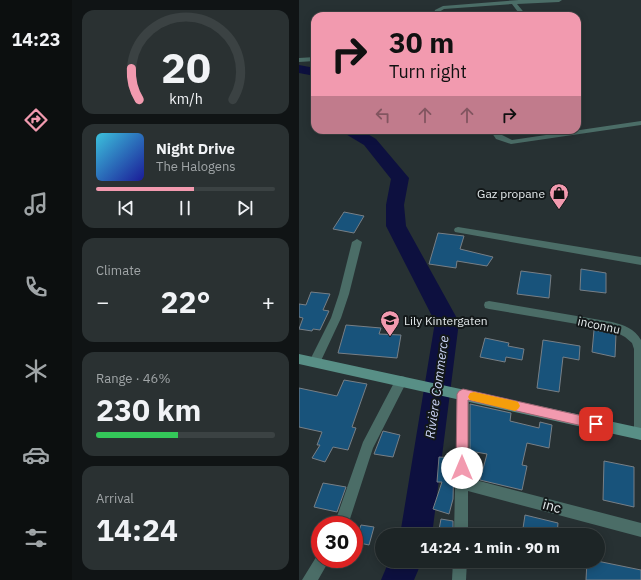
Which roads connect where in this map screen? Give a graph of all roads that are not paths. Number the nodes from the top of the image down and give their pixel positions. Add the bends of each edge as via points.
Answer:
1 (559, 0) edge
2 (523, 1) edge
3 (514, 3) junction
4 (437, 12) edge
5 (521, 12) edge
6 (311, 59) edge
7 (299, 60) edge
8 (641, 123) edge
9 (581, 132) edge
10 (497, 134) edge
11 (566, 134) edge
12 (458, 230) dead end
13 (357, 242) dead end
14 (641, 261) edge
15 (489, 305) dead end
16 (299, 359) edge
17 (315, 362) junction
18 (401, 381) junction
19 (463, 394) junction
20 (641, 434) edge
21 (462, 483) junction
22 (344, 516) edge
23 (461, 528) edge
24 (641, 530) edge
25 (317, 568) edge
26 (460, 568) edge
27 (309, 580) edge
28 (459, 580) edge

1 - 2 street
2 - 3 street
3 - 4 street via 443,8
3 - 5 street
6 - 7 street
8 - 9 street
10 - 11 street via 511,142
12 - 14 street
13 - 17 street via 336,318
15 - 20 street, inconnu via 612,326 633,336 638,341 639,349
16 - 17 street
17 - 18 street
18 - 19 street
18 - 22 street via 367,446
19 - 20 street
19 - 21 street
21 - 23 street
21 - 24 street, inc
25 - 27 street
26 - 28 street

